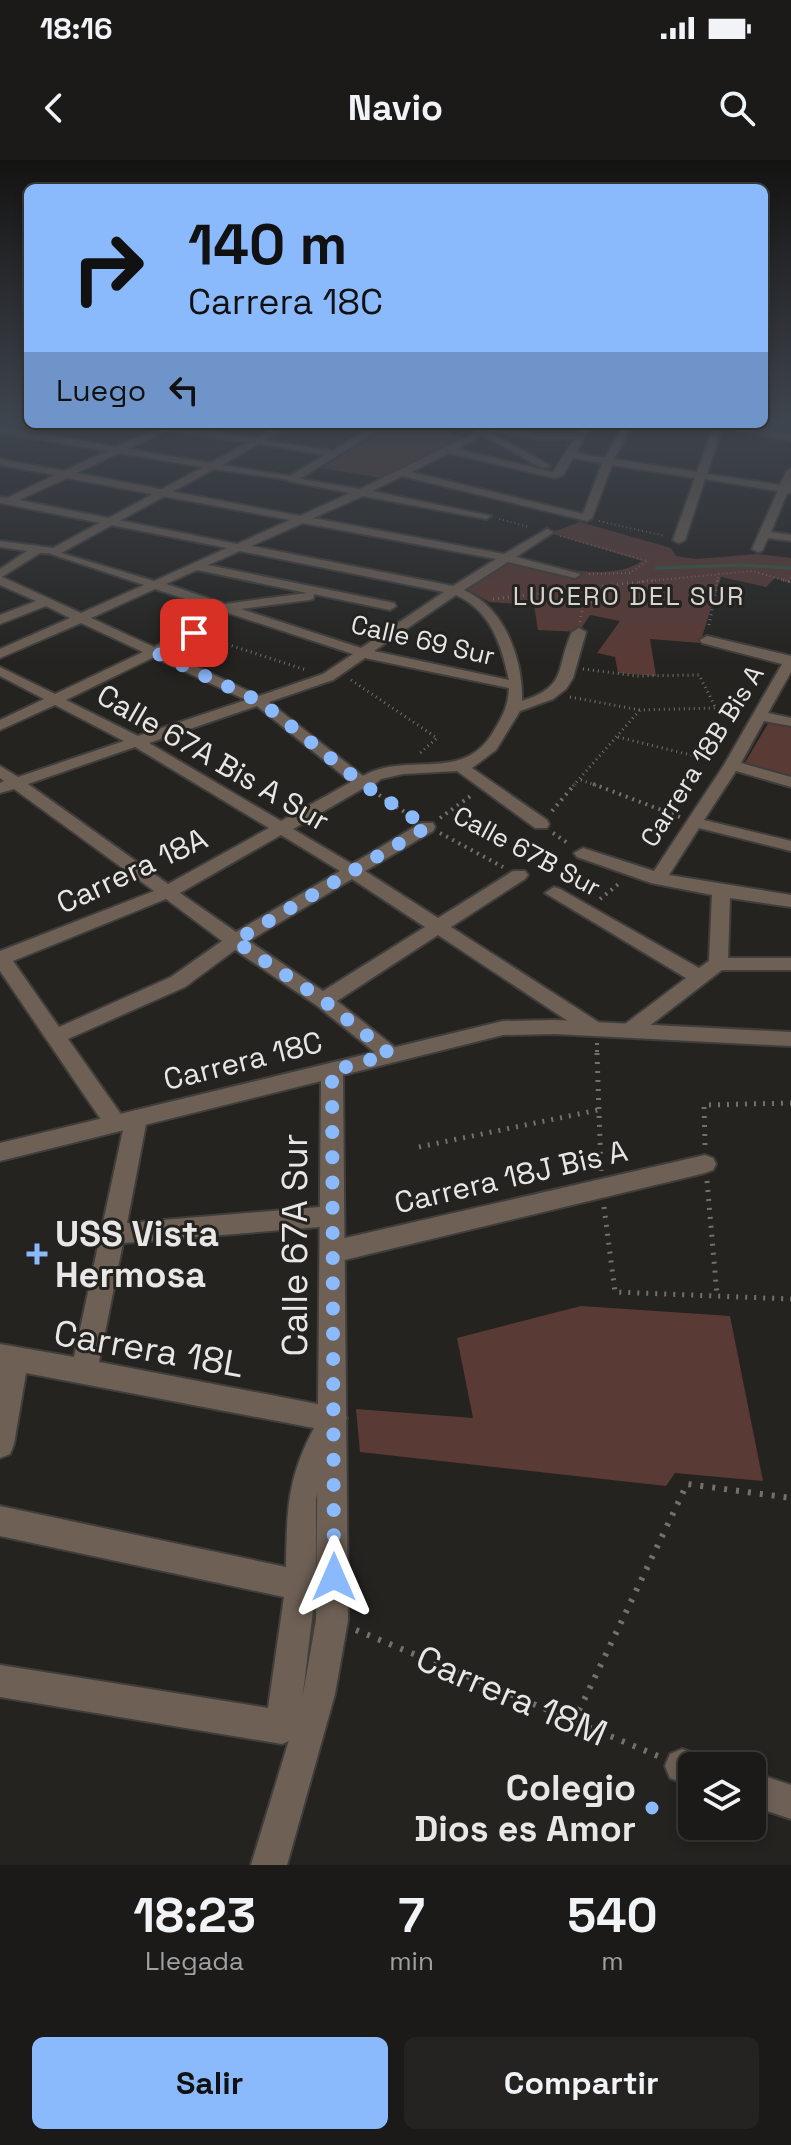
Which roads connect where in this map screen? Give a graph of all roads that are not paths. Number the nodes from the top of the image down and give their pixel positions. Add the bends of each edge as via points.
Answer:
1 (6, 504) edge
2 (144, 504) edge
3 (220, 504) edge
4 (336, 504) edge
5 (422, 504) edge
6 (528, 504) edge
7 (592, 504) edge
8 (691, 504) edge
9 (780, 504) edge
10 (486, 516) road end
11 (301, 519) junction
12 (110, 522) junction
13 (547, 532) road end
14 (764, 534) junction
15 (791, 538) edge
16 (679, 540) road end
17 (0, 544) edge
18 (237, 547) junction
19 (758, 549) dead end
20 (37, 550) junction
21 (55, 552) junction
22 (507, 558) junction
23 (195, 566) junction
24 (0, 574) edge
25 (575, 574) road end
26 (0, 580) edge
27 (153, 585) junction
28 (455, 590) junction
29 (327, 593) junction
30 (45, 602) junction
31 (390, 606) dead end
32 (218, 608) junction
33 (0, 620) edge
34 (80, 620) junction
35 (579, 632) road end
36 (194, 633) road end
37 (707, 640) road end
38 (154, 652) junction
39 (363, 653) junction
40 (0, 654) edge
41 (791, 661) edge
42 (0, 671) edge
43 (517, 686) junction
44 (55, 700) junction
45 (261, 702) junction
46 (515, 708) junction
47 (762, 716) junction
48 (791, 722) edge
49 (0, 726) edge
50 (137, 742) junction
51 (732, 765) junction
52 (461, 767) junction
53 (0, 771) edge
54 (19, 782) junction
55 (791, 782) edge
56 (364, 785) junction
57 (0, 788) edge
58 (693, 822) junction
59 (541, 824) road end
60 (279, 827) junction
61 (427, 827) road end
62 (791, 846) edge
63 (583, 853) road end
64 (352, 871) junction
65 (519, 875) road end
66 (657, 879) junction
67 (168, 892) junction
68 (721, 892) junction
69 (554, 893) dead end
70 (791, 901) edge
71 (441, 928) junction
72 (235, 941) junction
73 (0, 958) edge
74 (718, 964) junction
75 (791, 964) edge
76 (699, 977) junction
77 (323, 1000) junction
78 (596, 1030) junction
79 (628, 1032) junction
80 (57, 1036) junction
81 (790, 1042) edge
82 (390, 1054) junction
83 (332, 1071) junction
84 (126, 1121) junction
85 (0, 1152) edge
86 (705, 1164) road end
87 (332, 1216) junction
88 (113, 1234) junction
89 (332, 1252) junction
90 (7, 1358) edge
91 (84, 1372) junction
92 (333, 1418) junction
93 (0, 1444) edge
94 (0, 1521) edge
95 (301, 1585) junction
96 (0, 1681) edge
97 (766, 1794) edge
98 (791, 1802) edge
99 (269, 1865) edge

1 - 12 street
2 - 12 street
3 - 11 street
4 - 11 street
5 - 10 street
6 - 7 street via 587,518
8 - 16 street
9 - 14 street
11 - 18 street
11 - 22 street
12 - 18 street
12 - 21 street
13 - 22 street
14 - 15 street
14 - 19 street
17 - 20 street, Calle 69 Sur
18 - 23 street
18 - 28 street
20 - 21 street, Calle 69 Sur
20 - 24 street
21 - 27 street, Calle 69 Sur
22 - 25 street
22 - 28 street
23 - 27 street
23 - 29 street
26 - 30 street
27 - 32 street, Calle 69 Sur
27 - 34 street
28 - 39 street
28 - 43 street via 479,601 494,618
29 - 31 street
29 - 32 street
30 - 33 street
30 - 34 street
32 - 39 street, Calle 69 Sur
34 - 38 street
34 - 40 street
35 - 46 street via 565,683 555,694
36 - 38 street
37 - 41 street
38 - 44 street
38 - 45 street
39 - 43 street, Calle 69 Sur
39 - 45 street via 332,674
41 - 47 street, Carrera 18B Bis A
42 - 44 street, Calle 67A Bis A Sur
43 - 46 street
44 - 49 street
44 - 50 street, Calle 67A Bis A Sur
45 - 50 street
45 - 56 street
46 - 52 street via 491,747
47 - 48 street
47 - 51 street, Carrera 18B Bis A
50 - 54 street
50 - 60 street, Calle 67A Bis A Sur
51 - 55 street
51 - 58 street, Carrera 18B Bis A
52 - 56 street, Carrera 18A via 403,769 376,775
52 - 59 street
53 - 54 street
54 - 57 street
54 - 67 street
56 - 60 street, Carrera 18A
58 - 62 street
58 - 66 street, Carrera 18B Bis A
60 - 64 street, Calle 67A Bis A Sur
60 - 67 street, Carrera 18A
61 - 64 street
63 - 66 street
64 - 71 street, Calle 67A Bis A Sur
64 - 72 street
65 - 71 street
66 - 68 street
67 - 72 street
67 - 73 street, Carrera 18A
68 - 70 street
68 - 74 street
69 - 76 street, Calle 67B Sur
71 - 77 street
71 - 78 street, Calle 67A Bis A Sur
72 - 77 street
72 - 80 street via 178,982
73 - 80 street
74 - 75 street
74 - 76 street
76 - 79 street
77 - 82 street
78 - 79 street, Carrera 18C
78 - 82 street, Carrera 18C via 503,1028
79 - 81 street, Carrera 18C
80 - 84 street
82 - 83 street, Carrera 18C
83 - 84 street, Carrera 18C
83 - 87 street, Calle 67A Sur
84 - 85 street, Carrera 18C
84 - 88 street
86 - 89 street, Carrera 18J Bis A
87 - 88 street
87 - 89 street, Calle 67A Sur
88 - 91 street
89 - 92 street, Calle 67A Sur
90 - 91 street, Carrera 18L
90 - 93 street
91 - 92 street, Carrera 18L
92 - 95 street, Calle 67A Sur via 305,1482
92 - 99 street, Calle 67A Sur via 332,1620 319,1694
94 - 95 street
95 - 96 street, Calle 67A Sur via 282,1727
97 - 98 street

